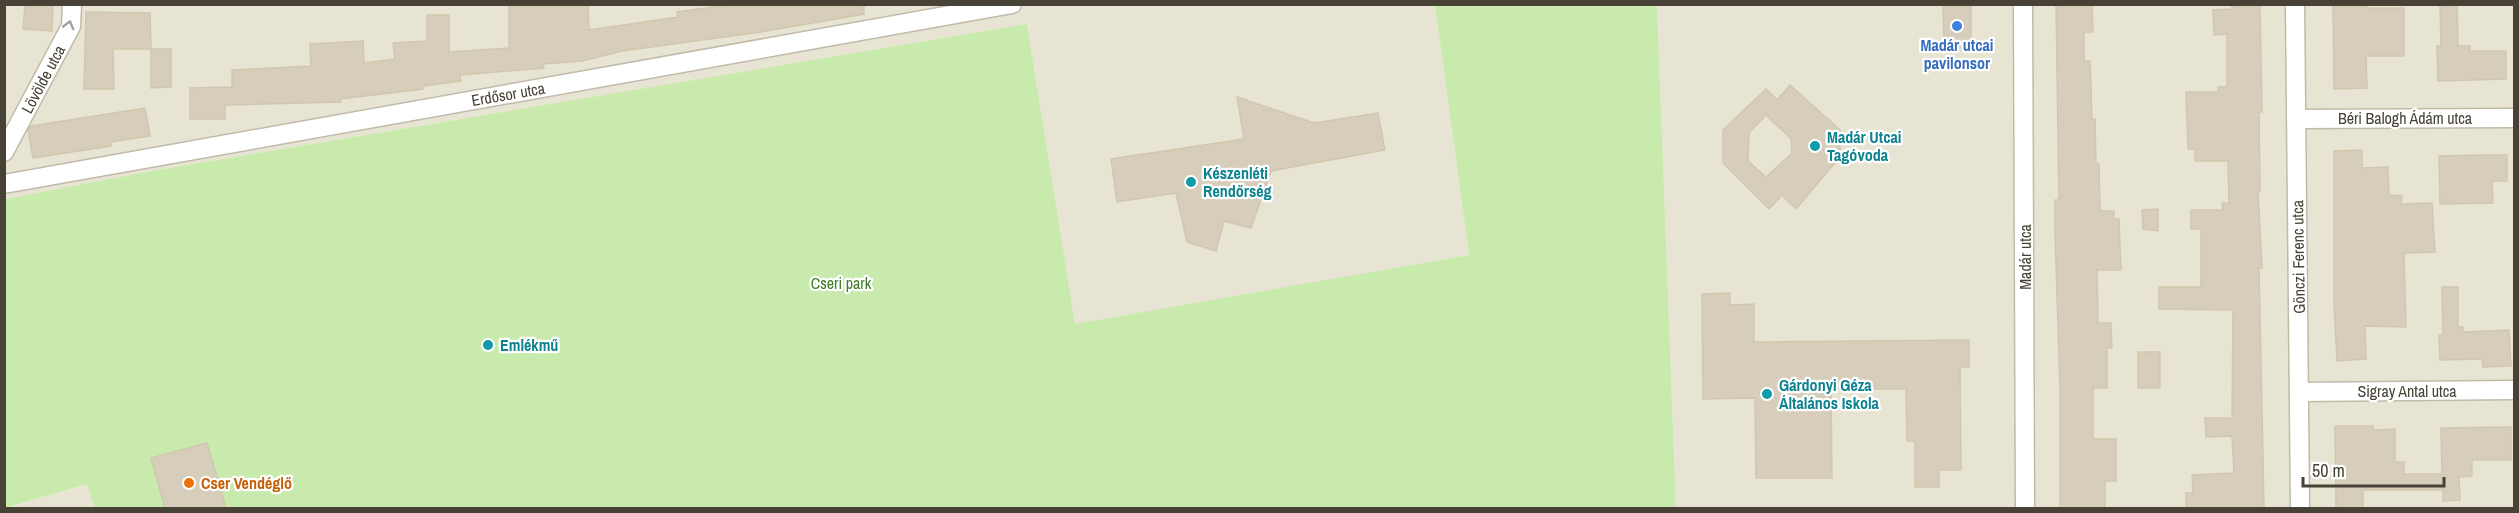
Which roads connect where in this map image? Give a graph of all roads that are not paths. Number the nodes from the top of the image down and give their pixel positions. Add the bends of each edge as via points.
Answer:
1 (72, 4) edge
2 (1012, 4) edge
3 (2023, 4) edge
4 (2295, 4) edge
5 (2514, 118) edge
6 (2296, 119) junction
7 (4, 152) edge
8 (4, 184) edge
9 (2514, 390) edge
10 (2299, 392) junction
11 (2025, 508) edge
12 (2300, 508) edge

7 -> 1 street, Lövölde utca via 71,26
2 - 8 street, Erdősor utca
3 - 11 street, Madár utca
4 - 6 street, Gönczi Ferenc utca
5 - 6 street, Béri Balogh Ádám utca
6 - 10 street, Gönczi Ferenc utca
9 - 10 street, Sigray Antal utca
10 - 12 street, Gönczi Ferenc utca

